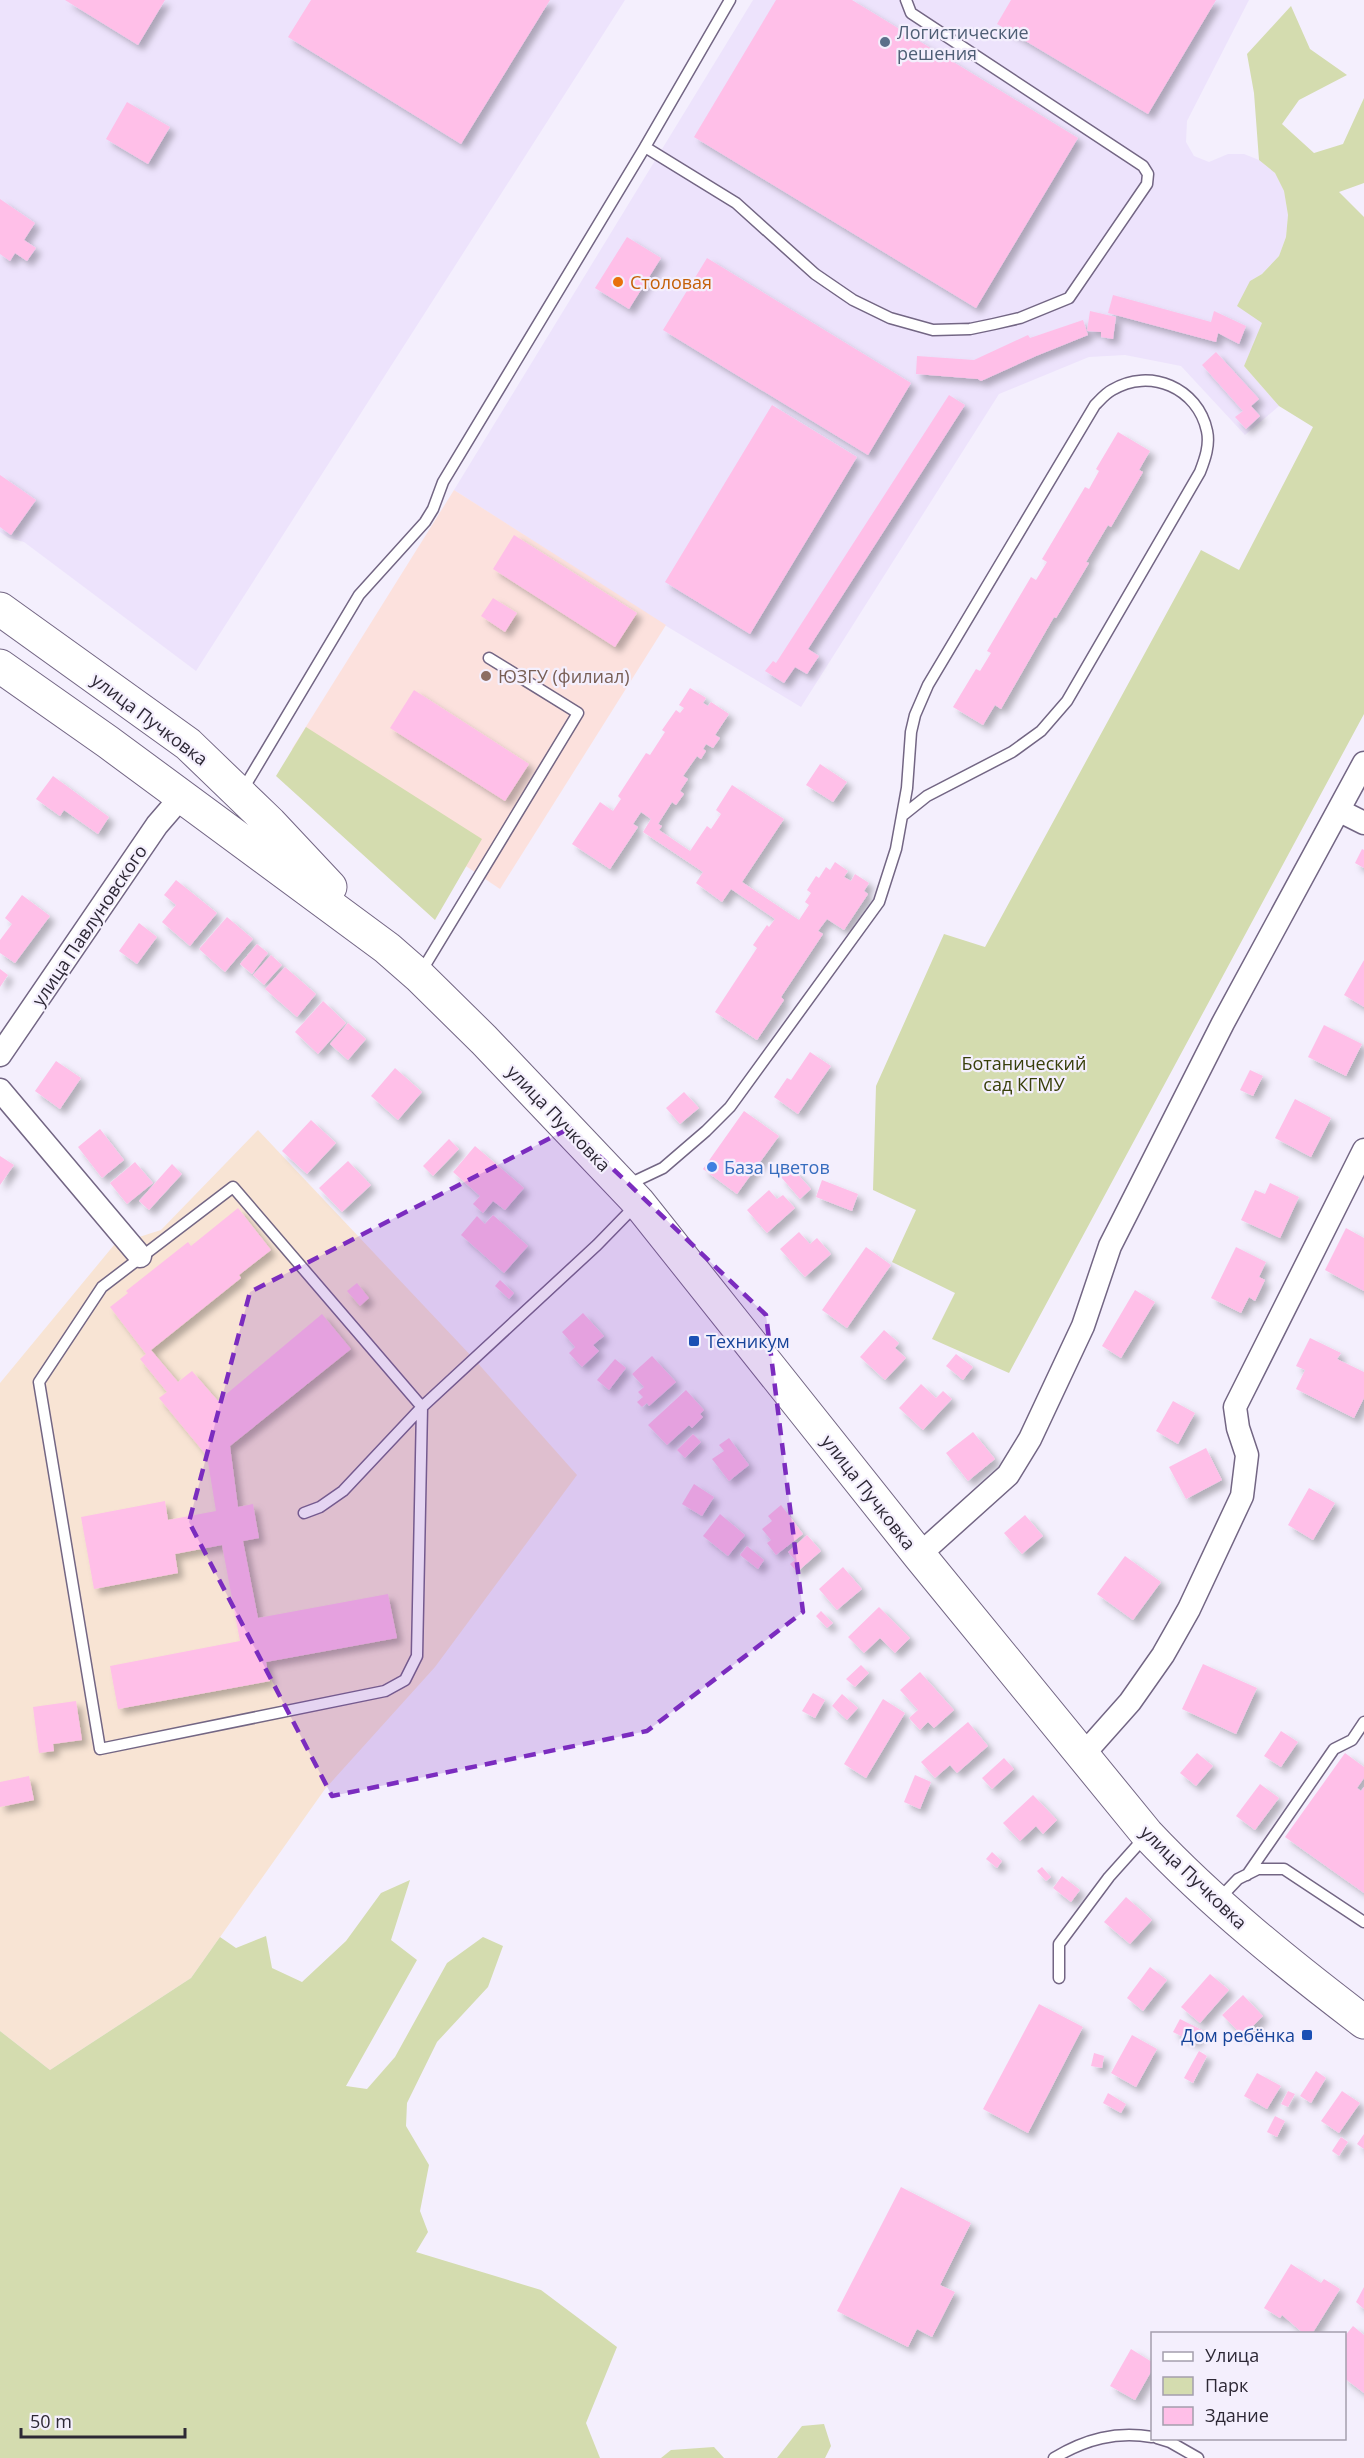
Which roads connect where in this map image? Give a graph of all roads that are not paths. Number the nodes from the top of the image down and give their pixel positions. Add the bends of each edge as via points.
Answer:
1 (730, 0) edge
2 (906, 0) edge
3 (645, 147) junction
4 (0, 609) edge
5 (489, 658) dead end
6 (0, 666) edge
7 (1364, 763) edge
8 (233, 787) junction
9 (192, 804) junction
10 (1340, 811) junction
11 (902, 816) junction
12 (1364, 823) edge
13 (387, 948) junction
14 (419, 976) junction
15 (0, 1055) edge
16 (0, 1090) edge
17 (1364, 1150) edge
18 (631, 1195) junction
19 (140, 1256) junction
20 (422, 1407) junction
21 (304, 1513) dead end
22 (919, 1555) junction
23 (1364, 1722) edge
24 (1082, 1755) junction
25 (1147, 1834) junction
26 (1247, 1875) junction
27 (1217, 1902) junction
28 (1364, 1922) edge
29 (1059, 1978) dead end
30 (1364, 2022) edge
31 (1151, 2437) edge
32 (1161, 2440) edge
33 (1054, 2458) edge
34 (1197, 2458) edge

1 - 3 lane
2 - 3 lane via 911,13 1146,170 1147,184 1069,298 1020,318 970,329 933,330 890,318 853,300 815,274 736,203
3 - 8 lane via 447,476 425,522 359,595
4 - 8 main road, улица Пучковка via 188,744
5 - 14 lane via 578,713
6 - 9 main road, улица Пучковка
7 - 10 street
8 - 9 street, улица Павлуновского
8 - 13 main road, улица Пучковка
9 - 13 main road, улица Пучковка
9 - 15 street, улица Павлуновского via 157,825
10 - 12 street
10 - 22 street via 1223,1023 1110,1246 1083,1326 1030,1439 1008,1475
11 - 11 lane via 911,732 928,686 1095,405 1111,390 1130,381 1152,380 1189,397 1201,414 1207,433 1207,453 1200,472 1067,701 1041,731 1012,752 927,796
11 - 18 lane via 879,902 730,1107
13 - 14 main road, улица Пучковка
14 - 18 main road, улица Пучковка
16 - 19 street
17 - 24 street via 1235,1407 1247,1455 1242,1496 1228,1527 1163,1655 1130,1702
18 - 20 lane via 597,1245
18 - 22 main road, улица Пучковка
19 - 20 lane via 233,1187
19 - 20 lane via 102,1287 39,1382 100,1749 385,1691 405,1680 417,1656
20 - 21 lane via 343,1491
22 - 24 main road, улица Пучковка
23 - 26 lane via 1352,1740 1334,1749
24 - 25 main road, улица Пучковка
25 - 27 main road, улица Пучковка
25 - 29 lane via 1059,1944
26 - 27 lane via 1238,1879
26 - 28 lane via 1258,1869 1284,1869
27 - 30 main road, улица Пучковка
31 - 33 lane via 1133,2434 1097,2438
32 - 34 lane

